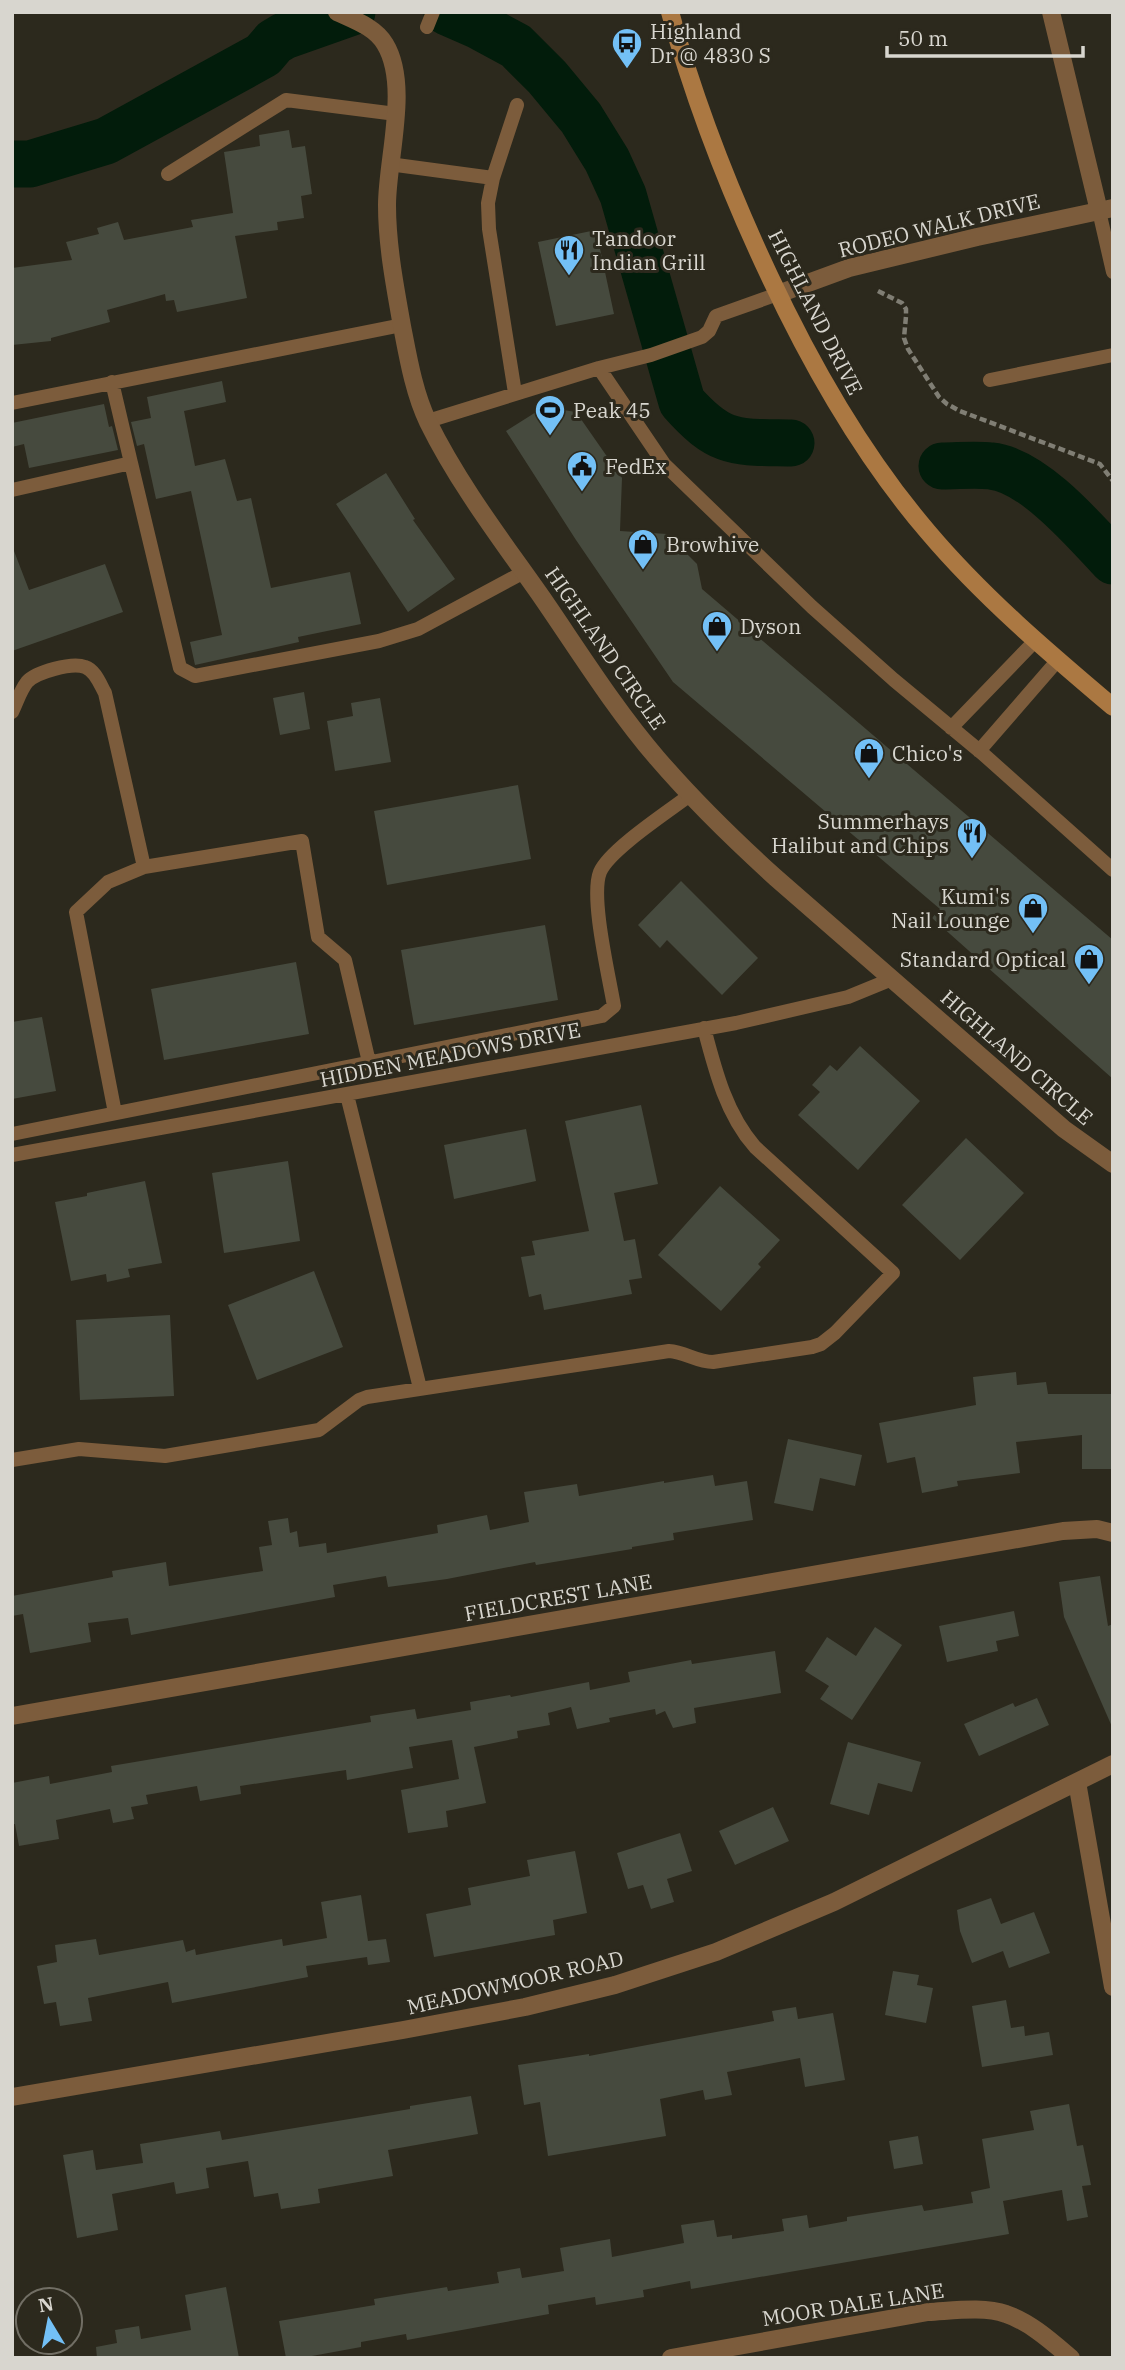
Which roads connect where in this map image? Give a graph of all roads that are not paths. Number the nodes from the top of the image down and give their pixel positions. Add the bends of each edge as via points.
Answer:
1 (337, 12) edge
2 (670, 12) edge
3 (1051, 12) edge
4 (517, 105) dead end
5 (396, 114) junction
6 (389, 164) junction
7 (168, 174) dead end
8 (493, 178) junction
9 (1106, 210) edge
10 (1113, 272) edge
11 (778, 294) junction
12 (402, 325) junction
13 (1113, 355) edge
14 (598, 368) junction
15 (990, 380) dead end
16 (112, 382) junction
17 (515, 393) junction
18 (12, 403) edge
19 (428, 421) junction
20 (131, 463) junction
21 (12, 490) edge
22 (524, 572) junction
23 (1035, 641) junction
24 (1058, 660) junction
25 (1113, 707) edge
26 (12, 712) edge
27 (951, 728) junction
28 (979, 751) junction
29 (690, 795) junction
30 (144, 867) junction
31 (1113, 870) edge
32 (892, 978) junction
33 (704, 1028) junction
34 (369, 1062) junction
35 (347, 1095) junction
36 (115, 1113) junction
37 (12, 1133) edge
38 (12, 1155) edge
39 (1113, 1164) edge
40 (420, 1388) junction
41 (12, 1460) edge
42 (1113, 1533) edge
43 (12, 1716) edge
44 (1113, 1764) edge
45 (1077, 1782) junction
46 (1113, 1987) edge
47 (12, 2097) edge
48 (671, 2358) edge
49 (1070, 2358) edge

1 - 5 street, HIGHLAND CIRCLE via 376,33 386,45 397,89
2 - 11 main road, HIGHLAND DRIVE via 711,140
3 - 9 street
4 - 8 lane
5 - 6 street, HIGHLAND CIRCLE
5 - 7 lane via 286,100
6 - 8 lane
6 - 12 street, HIGHLAND CIRCLE via 387,207
8 - 17 lane via 489,229
9 - 10 lane
9 - 11 street, RODEO WALK DRIVE via 849,268
11 - 14 lane via 716,316 702,337
11 - 23 main road, HIGHLAND DRIVE via 828,390 891,485 964,572
12 - 16 lane
12 - 19 street, HIGHLAND CIRCLE
13 - 15 lane
14 - 17 lane
14 - 27 lane via 664,464 812,607
16 - 18 lane
16 - 20 lane
17 - 19 lane
19 - 22 street, HIGHLAND CIRCLE
20 - 21 lane
20 - 22 lane via 180,668 195,676 379,642 418,629
22 - 29 street, HIGHLAND CIRCLE via 655,757
23 - 24 main road, HIGHLAND DRIVE
23 - 27 lane
24 - 25 main road, HIGHLAND DRIVE
24 - 28 lane
26 - 30 lane via 29,680 61,667 84,666 93,672 105,693
27 - 28 lane
28 - 31 lane
29 - 32 street, HIGHLAND CIRCLE
29 - 34 lane via 614,853 601,870 597,903 614,1006 602,1016
30 - 34 lane via 302,841 318,937 345,960
30 - 36 lane via 108,882 76,912
32 - 33 lane, HIDDEN MEADOWS DRIVE via 848,997
32 - 39 street, HIGHLAND CIRCLE via 1063,1129
33 - 35 lane, HIDDEN MEADOWS DRIVE
33 - 40 lane via 741,1131 893,1273 829,1339 812,1347 713,1362 669,1351
34 - 36 lane
35 - 38 lane, HIDDEN MEADOWS DRIVE
35 - 40 lane
36 - 37 lane
40 - 41 lane via 359,1400 319,1430 165,1455 79,1449
42 - 43 street, FIELDCREST LANE via 1097,1529 1051,1533
44 - 45 street, MEADOWMOOR ROAD
45 - 46 street
45 - 47 street, MEADOWMOOR ROAD via 834,1902 716,1952 615,1985 417,2028
48 - 49 street, MOOR DALE LANE via 928,2312 968,2310 1005,2313 1043,2334

